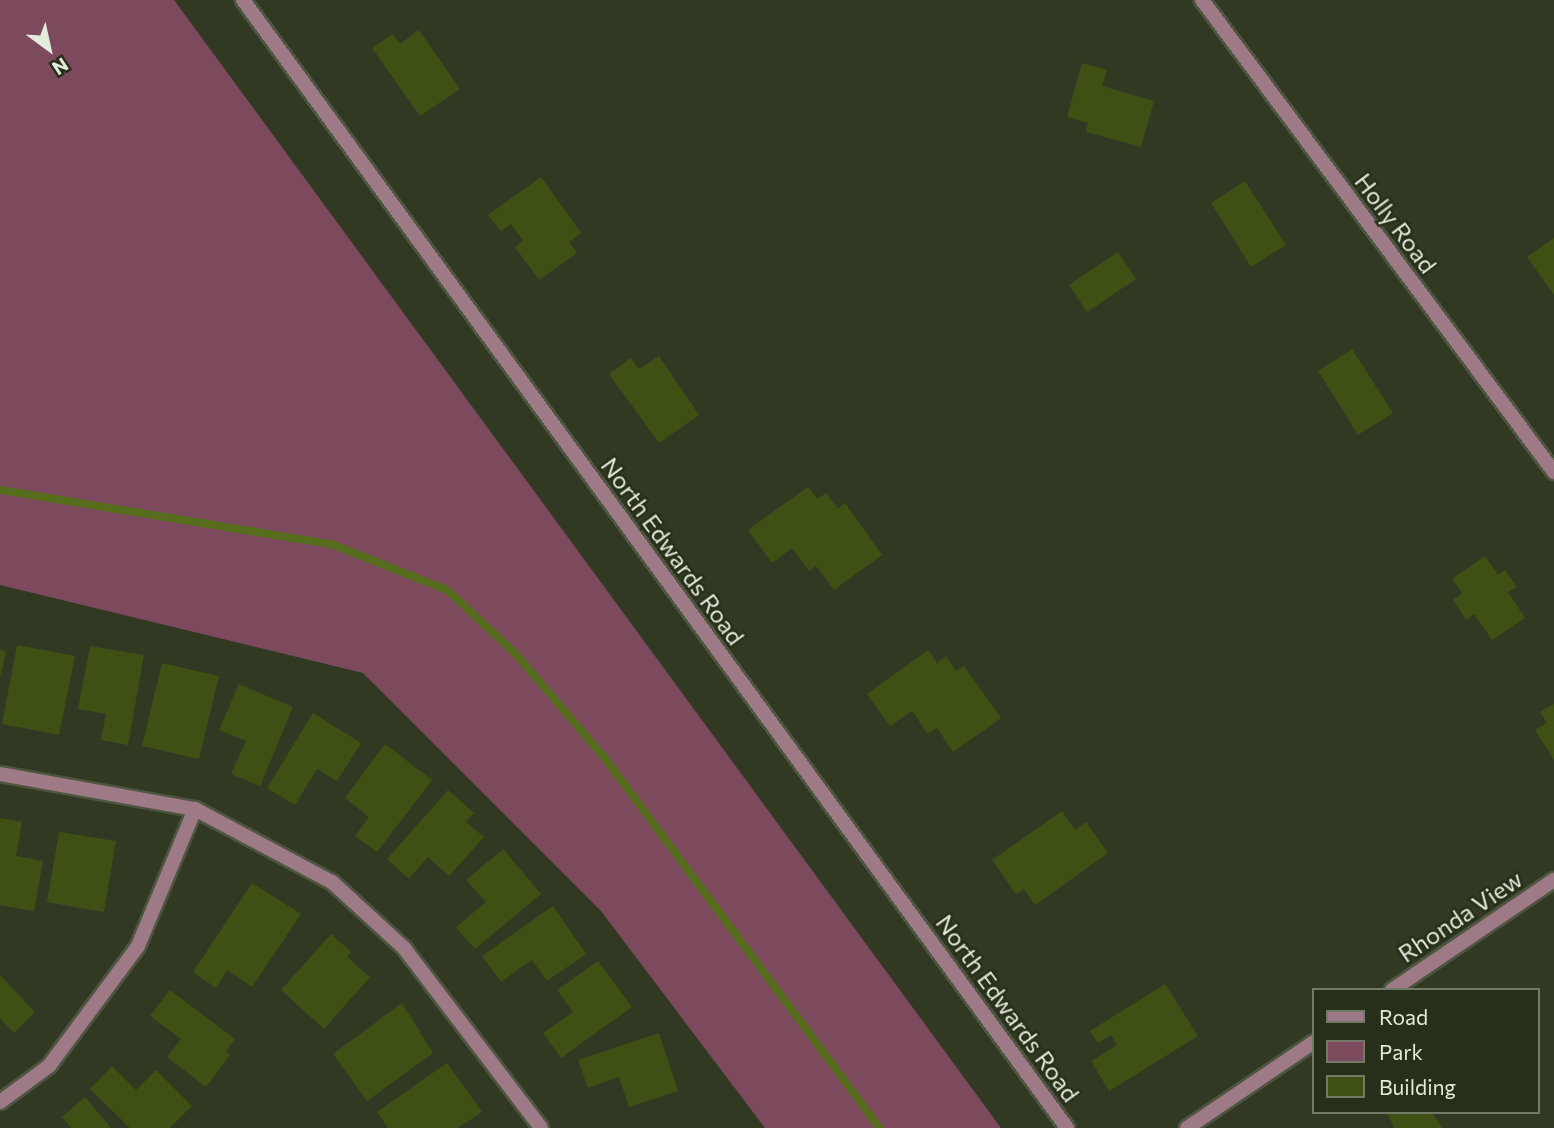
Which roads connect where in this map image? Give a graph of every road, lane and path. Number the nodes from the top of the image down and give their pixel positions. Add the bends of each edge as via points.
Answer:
1 (243, 0) edge
2 (1202, 0) edge
3 (1554, 472) edge
4 (0, 774) edge
5 (195, 809) junction
6 (1554, 880) edge
7 (1395, 988) edge
8 (1312, 1043) edge
9 (0, 1102) edge
10 (542, 1127) edge
11 (1067, 1128) edge
12 (1187, 1128) edge

1 - 11 street, North Edwards Road
2 - 3 street, Holly Road
4 - 5 street
5 - 9 street via 138,946 49,1066
5 - 10 street via 332,882 404,948
6 - 7 street, Rhonda View
8 - 12 street

